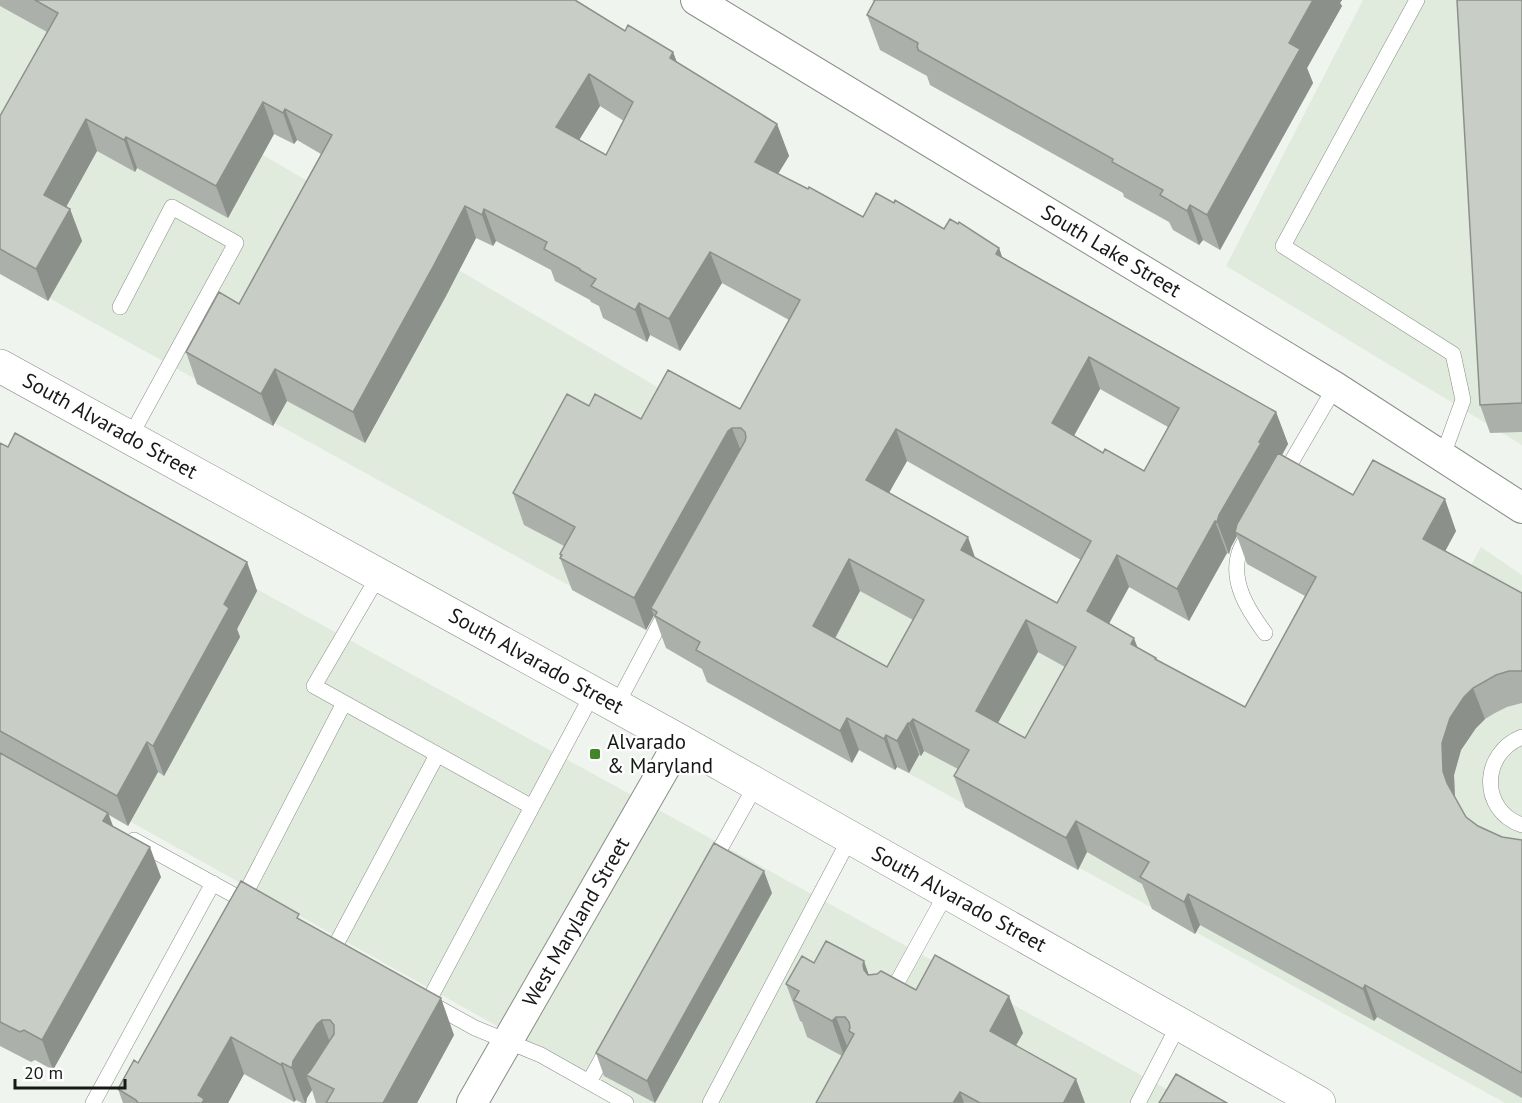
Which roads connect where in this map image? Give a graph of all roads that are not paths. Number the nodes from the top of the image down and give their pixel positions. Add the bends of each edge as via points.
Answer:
1 (696, 0) edge
2 (1417, 0) edge
3 (120, 307) dead end
4 (0, 366) edge
5 (1335, 387) junction
6 (130, 437) junction
7 (1442, 458) junction
8 (1274, 491) edge
9 (1522, 508) edge
10 (1257, 522) edge
11 (379, 575) junction
12 (674, 598) edge
13 (1265, 633) dead end
14 (605, 700) junction
15 (344, 703) junction
16 (1522, 736) edge
17 (680, 741) junction
18 (437, 755) junction
19 (756, 785) junction
20 (532, 807) junction
21 (1522, 825) edge
22 (122, 833) edge
23 (850, 838) junction
24 (705, 876) edge
25 (213, 883) junction
26 (947, 892) junction
27 (242, 900) junction
28 (262, 911) edge
29 (333, 950) edge
30 (886, 1003) edge
31 (1179, 1024) junction
32 (618, 1031) edge
33 (507, 1041) junction
34 (589, 1082) junction
35 (93, 1103) edge
36 (472, 1103) edge
37 (626, 1103) edge
38 (710, 1103) edge
39 (1138, 1103) edge
40 (1320, 1103) edge

1 - 5 street, South Lake Street
2 - 7 lane via 1283,246 1453,354 1463,400
3 - 6 lane via 172,207 236,243
4 - 6 main road, South Alvarado Street
5 - 7 street, South Lake Street
5 - 8 lane
6 - 11 main road, South Alvarado Street
7 - 9 street, South Lake Street
10 - 13 lane via 1239,552 1236,574 1244,601
11 - 14 main road, South Alvarado Street
11 - 15 lane via 314,686
12 - 14 lane
14 - 17 main road, South Alvarado Street
14 - 20 lane
15 - 18 lane
15 - 27 lane
16 - 21 lane via 1497,756 1490,785 1501,812
17 - 19 main road, South Alvarado Street
17 - 33 street, West Maryland Street
18 - 20 lane
18 - 29 lane
19 - 23 main road, South Alvarado Street
19 - 24 lane
20 - 33 lane via 423,999
22 - 25 lane
23 - 26 main road, South Alvarado Street
23 - 38 lane
25 - 27 lane
25 - 35 lane
26 - 30 lane
26 - 31 main road, South Alvarado Street
27 - 28 lane
31 - 39 lane
31 - 40 main road, South Alvarado Street
32 - 34 lane
33 - 34 lane
33 - 36 street, West Maryland Street
34 - 37 lane

